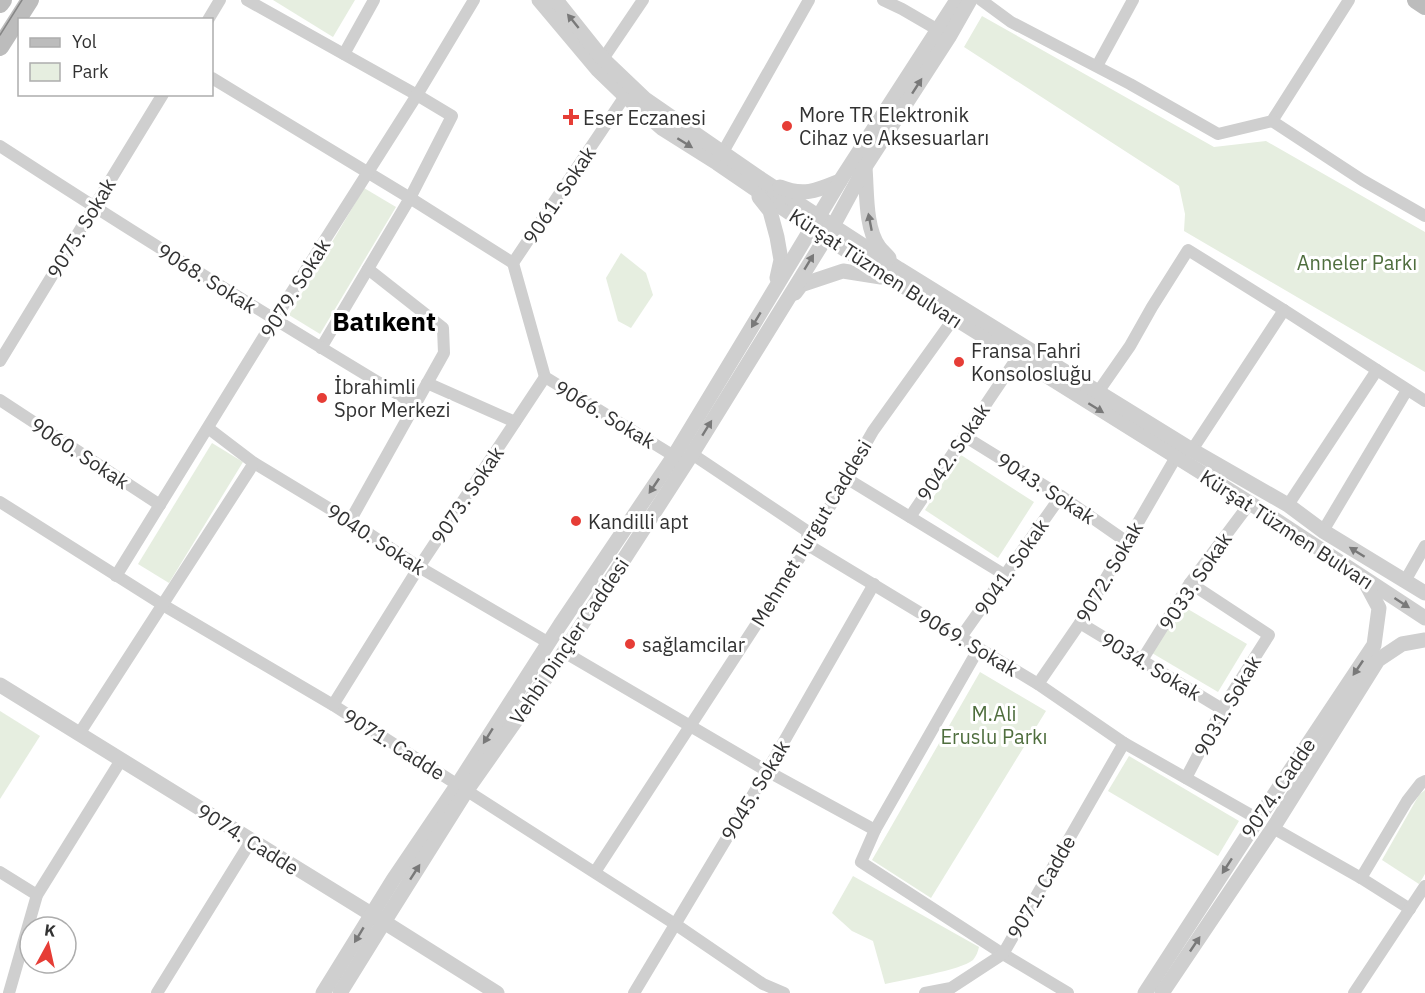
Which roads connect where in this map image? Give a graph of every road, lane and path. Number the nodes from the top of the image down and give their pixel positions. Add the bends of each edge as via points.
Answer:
1 (3, 0) edge
2 (30, 0) edge
3 (220, 0) edge
4 (247, 0) edge
5 (374, 0) edge
6 (474, 0) edge
7 (539, 0) edge
8 (556, 0) edge
9 (643, 0) edge
10 (809, 0) edge
11 (883, 0) edge
12 (957, 0) edge
13 (970, 0) edge
14 (981, 0) edge
15 (1133, 0) edge
16 (1349, 0) edge
17 (1416, 0) edge
18 (0, 4) edge
19 (1425, 6) edge
20 (19, 18) edge
21 (209, 18) edge
22 (18, 19) edge
23 (944, 33) junction
24 (0, 47) edge
25 (344, 54) junction
26 (603, 59) junction
27 (1097, 66) junction
28 (213, 79) edge
29 (417, 95) junction
30 (162, 96) edge
31 (625, 96) junction
32 (1272, 121) junction
33 (0, 146) edge
34 (723, 152) junction
35 (865, 167) junction
36 (368, 172) junction
37 (840, 181) junction
38 (756, 183) junction
39 (410, 198) junction
40 (94, 207) junction
41 (1425, 216) edge
42 (822, 227) junction
43 (513, 263) junction
44 (368, 269) junction
45 (896, 274) junction
46 (775, 288) junction
47 (781, 309) junction
48 (1284, 310) junction
49 (954, 318) junction
50 (274, 320) junction
51 (321, 348) junction
52 (1017, 358) junction
53 (0, 361) edge
54 (1377, 370) junction
55 (545, 377) junction
56 (427, 383) junction
57 (1407, 390) junction
58 (1098, 392) junction
59 (0, 400) edge
60 (1425, 401) edge
61 (416, 405) junction
62 (515, 422) junction
63 (208, 428) junction
64 (964, 436) junction
65 (1192, 450) junction
66 (692, 454) junction
67 (674, 456) junction
68 (1176, 457) junction
69 (254, 463) junction
70 (846, 478) junction
71 (1061, 496) junction
72 (0, 502) edge
73 (1250, 503) junction
74 (1288, 505) junction
75 (160, 506) junction
76 (910, 517) junction
77 (350, 521) junction
78 (1323, 531) junction
79 (1127, 542) junction
80 (808, 545) junction
81 (1425, 546) edge
82 (419, 567) junction
83 (1005, 575) junction
84 (117, 576) junction
85 (1362, 577) junction
86 (1405, 581) junction
87 (1190, 583) junction
88 (874, 585) junction
89 (1425, 593) edge
90 (163, 605) junction
91 (1425, 618) edge
92 (1080, 623) junction
93 (961, 637) junction
94 (1425, 640) edge
95 (549, 643) junction
96 (979, 648) junction
97 (564, 652) junction
98 (1142, 660) junction
99 (1038, 684) junction
100 (0, 685) edge
101 (333, 705) junction
102 (1222, 709) junction
103 (690, 726) junction
104 (79, 734) junction
105 (1124, 742) junction
106 (122, 760) junction
107 (767, 771) junction
108 (1186, 778) junction
109 (1425, 781) edge
110 (462, 787) junction
111 (1258, 819) junction
112 (1273, 828) junction
113 (875, 830) junction
114 (251, 841) junction
115 (0, 872) edge
116 (595, 872) junction
117 (1361, 878) junction
118 (1425, 886) edge
119 (37, 895) junction
120 (1410, 909) junction
121 (377, 918) junction
122 (675, 924) junction
123 (1003, 954) junction
124 (9, 993) edge
125 (157, 993) edge
126 (323, 993) edge
127 (340, 993) edge
128 (496, 993) edge
129 (634, 993) edge
130 (784, 993) edge
131 (925, 993) edge
132 (1068, 993) edge
133 (1145, 993) edge
134 (1162, 993) edge
135 (1354, 993) edge

1 - 18 main road
2 - 20 main road
3 - 21 street
4 - 25 street
5 - 25 street
6 - 29 street, 9079. Sokak
7 - 31 street, Kürşat Tüzmen Bulvarı
26 -> 8 street, Kürşat Tüzmen Bulvarı
9 - 26 street
10 - 34 street
11 - 23 street
12 - 23 street
13 - 23 street
14 - 27 street via 1011,22
15 - 27 street
16 - 32 street
17 - 19 main road
22 - 24 main road
35 -> 23 street
23 - 37 street
25 - 29 street
26 - 34 street, Kürşat Tüzmen Bulvarı via 645,99
27 - 32 street via 1218,134
28 - 36 street
29 - 36 street, 9079. Sokak
29 - 39 street via 452,117
30 - 40 street, 9075. Sokak
31 -> 38 street, Kürşat Tüzmen Bulvarı via 663,129
31 - 43 street, 9061. Sokak
32 - 41 street
33 - 40 street, 9068. Sokak
34 - 38 street, Kürşat Tüzmen Bulvarı
35 - 42 street
45 -> 35 street via 871,230
36 - 39 street
36 - 50 street, 9079. Sokak
37 - 38 street via 815,191 793,192
37 - 42 street
38 - 42 street, Kürşat Tüzmen Bulvarı
38 - 46 street via 777,237 781,260
39 - 43 street
39 - 44 street
40 - 50 street, 9068. Sokak
40 - 53 street, 9075. Sokak
42 - 45 street, Kürşat Tüzmen Bulvarı
42 - 46 street
47 -> 42 street, Vehbi Dinçler Caddesi
43 - 55 street, 9066. Sokak
44 - 51 street
44 - 56 street via 443,328 444,353
45 - 47 street via 843,271 801,285
45 - 49 street, Kürşat Tüzmen Bulvarı
45 - 58 street, Kürşat Tüzmen Bulvarı
46 -> 67 street
66 -> 47 street, Vehbi Dinçler Caddesi
48 - 54 street
48 - 58 street via 1188,250
48 - 65 street
49 - 52 street, Kürşat Tüzmen Bulvarı
49 - 70 street, Mehmet Turgut Caddesi via 873,431
50 - 51 street, 9068. Sokak
50 - 63 street, 9079. Sokak
51 - 61 street, 9068. Sokak
52 - 64 street, 9042. Sokak
52 -> 68 street, Kürşat Tüzmen Bulvarı
54 - 57 street
54 - 74 street
55 - 62 street, 9073. Sokak
55 - 67 street, 9066. Sokak
56 - 61 street
56 - 62 street
57 - 60 street
57 - 78 street
58 - 65 street, Kürşat Tüzmen Bulvarı
59 - 75 street, 9060. Sokak
61 - 77 street
62 - 82 street, 9073. Sokak
63 - 69 street, 9040. Sokak
63 - 75 street, 9079. Sokak
64 - 71 street, 9043. Sokak
64 - 76 street, 9042. Sokak
65 - 74 street, Kürşat Tüzmen Bulvarı
66 - 80 street, 9069. Sokak via 807,531
66 - 97 street, Vehbi Dinçler Caddesi
67 -> 95 street
68 - 73 street, Kürşat Tüzmen Bulvarı
68 - 79 street, 9072. Sokak
69 - 77 street, 9040. Sokak
69 - 90 street
70 - 76 street
70 - 80 street, Mehmet Turgut Caddesi
71 - 79 street, 9043. Sokak
71 - 83 street, 9041. Sokak
72 - 84 street, 9071. Cadde
73 - 85 street, Kürşat Tüzmen Bulvarı
73 - 87 street, 9033. Sokak
74 - 78 street, Kürşat Tüzmen Bulvarı
75 - 84 street, 9079. Sokak
76 - 83 street
77 - 82 street, 9040. Sokak
86 -> 78 street, Kürşat Tüzmen Bulvarı
79 - 92 street, 9072. Sokak
80 - 88 street, 9069. Sokak
80 - 103 street, Mehmet Turgut Caddesi
81 - 86 street
82 - 95 street, 9040. Sokak
82 - 101 street, 9073. Sokak
83 - 93 street, 9041. Sokak
84 - 90 street, 9071. Cadde
85 -> 91 street, Kürşat Tüzmen Bulvarı
85 -> 111 street, 9074. Cadde via 1379,608 1374,645
86 - 89 street, Kürşat Tüzmen Bulvarı
87 - 98 street, 9033. Sokak
87 - 102 street, 9031. Sokak via 1269,635
88 - 93 street, 9069. Sokak
88 - 107 street, 9045. Sokak
90 - 101 street, 9071. Cadde
90 - 104 street
92 - 98 street, 9034. Sokak
92 - 99 street, 9072. Sokak
93 - 96 street, 9069. Sokak
94 - 112 street, 9074. Cadde via 1402,644 1378,660
95 -> 110 street
96 - 99 street, 9069. Sokak
96 - 113 street
97 - 103 street
97 - 110 street, Vehbi Dinçler Caddesi
98 - 102 street, 9034. Sokak
99 - 105 street, 9069. Sokak
100 - 104 street, 9074. Cadde
101 - 110 street, 9071. Cadde
102 - 108 street, 9031. Sokak
103 - 107 street
103 - 116 street, Mehmet Turgut Caddesi
104 - 106 street, 9074. Cadde
105 - 108 street, 9069. Sokak
105 - 123 street, 9071. Cadde
106 - 114 street, 9074. Cadde
106 - 119 street
107 - 113 street
107 - 122 street, 9045. Sokak
108 - 111 street, 9069. Sokak
109 - 117 street via 1407,801
110 - 116 street, 9071. Cadde
110 - 121 street
111 -> 133 street, 9074. Cadde
112 - 117 street
134 -> 112 street, 9074. Cadde
113 - 123 street via 861,862
114 - 121 street, 9074. Cadde
114 - 125 street
115 - 119 street
116 - 122 street, 9071. Cadde
117 - 120 street
118 - 120 street
119 - 124 street
120 - 135 street
121 -> 126 street
121 - 127 street
121 - 128 street, 9074. Cadde
122 - 129 street, 9045. Sokak
122 - 130 street, 9071. Cadde via 763,984
123 - 131 street, 9071. Cadde via 951,988
123 - 132 street

